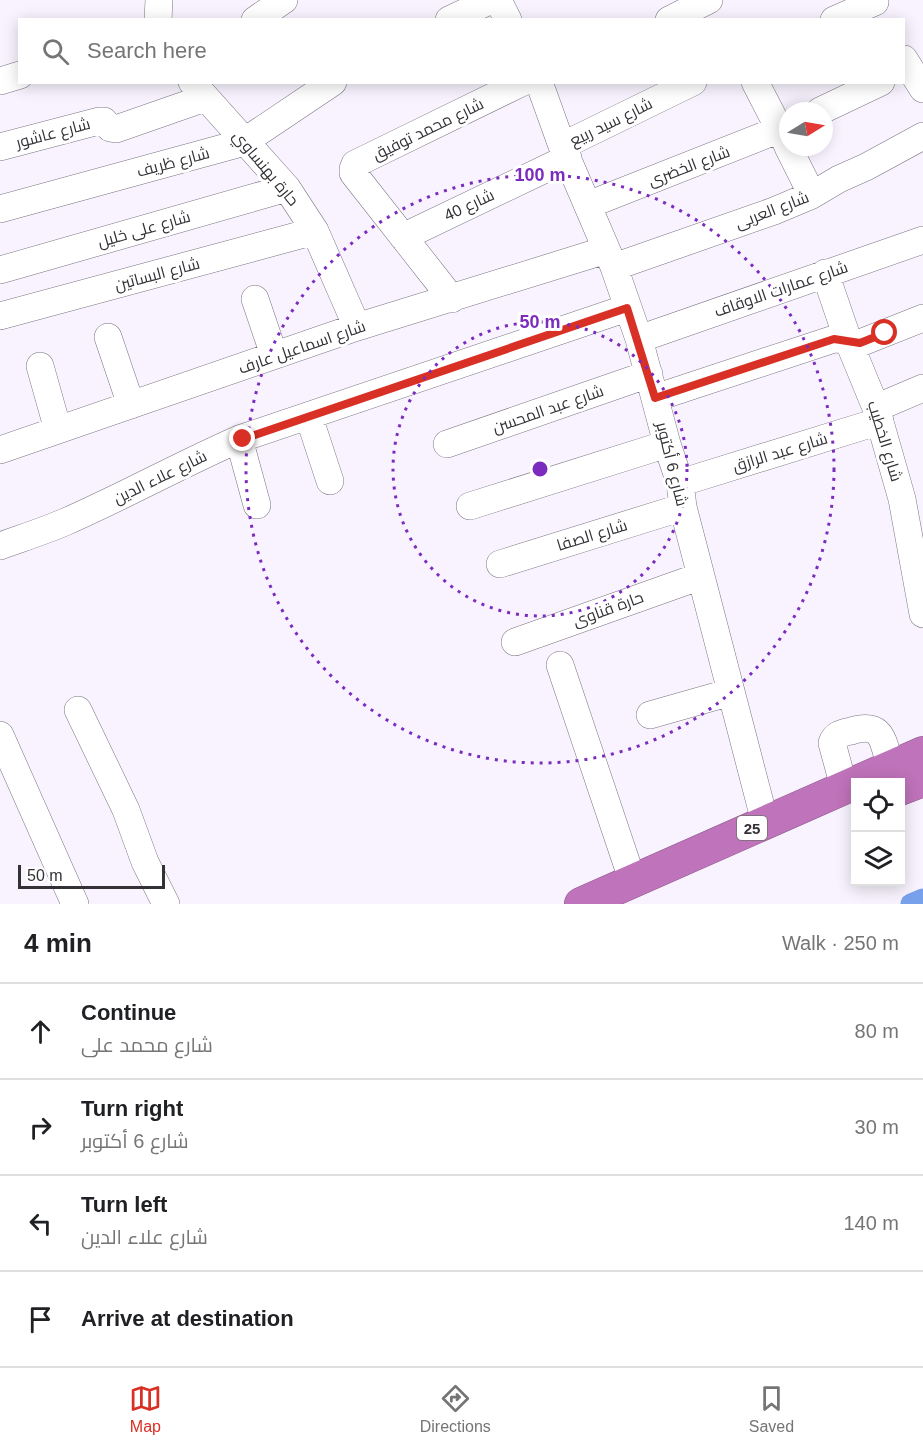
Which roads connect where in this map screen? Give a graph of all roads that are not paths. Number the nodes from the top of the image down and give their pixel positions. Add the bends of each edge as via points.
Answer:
1 (159, 0) edge
2 (284, 0) edge
3 (490, 0) edge
4 (498, 0) edge
5 (709, 0) edge
6 (878, 7) edge
7 (158, 18) edge
8 (258, 18) edge
9 (453, 18) edge
10 (507, 18) edge
11 (673, 18) edge
12 (841, 18) edge
13 (18, 76) edge
14 (0, 81) edge
15 (330, 84) edge
16 (519, 84) edge
17 (540, 84) edge
18 (689, 84) edge
19 (756, 84) edge
20 (877, 84) edge
21 (198, 90) edge
22 (833, 105) edge
23 (779, 125) edge
24 (245, 140) junction
25 (779, 140) edge
26 (921, 144) edge
27 (0, 147) edge
28 (565, 152) junction
29 (794, 156) edge
30 (287, 188) junction
31 (812, 195) junction
32 (588, 205) junction
33 (0, 209) edge
34 (315, 231) junction
35 (403, 237) junction
36 (923, 240) edge
37 (610, 259) junction
38 (0, 270) edge
39 (825, 273) junction
40 (255, 299) dead end
41 (452, 299) junction
42 (627, 308) junction
43 (0, 316) edge
44 (923, 318) edge
45 (357, 327) junction
46 (108, 337) dead end
47 (639, 339) junction
48 (848, 340) junction
49 (274, 355) junction
50 (40, 366) dead end
51 (652, 386) junction
52 (923, 388) edge
53 (131, 405) junction
54 (878, 415) junction
55 (309, 417) junction
56 (58, 430) junction
57 (239, 439) junction
58 (447, 444) dead end
59 (667, 444) junction
60 (0, 450) edge
61 (330, 481) dead end
62 (682, 495) junction
63 (913, 495) edge
64 (257, 505) dead end
65 (470, 506) dead end
66 (0, 546) edge
67 (500, 564) dead end
68 (701, 576) junction
69 (923, 614) edge
70 (515, 642) dead end
71 (560, 665) dead end
72 (731, 692) junction
73 (78, 710) dead end
74 (650, 714) dead end
75 (0, 735) edge
76 (923, 753) edge
77 (896, 778) edge
78 (905, 779) edge
79 (923, 780) edge
80 (850, 797) edge
81 (765, 822) junction
82 (632, 893) edge
83 (75, 904) edge
84 (165, 904) edge
85 (581, 904) edge

1 - 7 street
2 - 8 street
3 - 9 street
4 - 10 street
5 - 11 street
6 - 12 street
13 - 14 street
15 - 24 street, شارع ظريف
16 - 35 street, شارع محمد توفيق via 354,166 353,173
17 - 28 street, شارع 6 أكتوبر
18 - 28 street, شارع سيد ربيع
19 - 23 street
20 - 22 street
21 - 24 street, حارة بهنساوي
21 - 27 street, شارع عاشور via 116,129 99,121
24 - 30 street, حارة بهنساوي
24 - 33 street, شارع ظريف
25 - 32 street, شارع الخضرى
26 - 31 street, شارع العربى via 839,178
28 - 32 street, شارع 6 أكتوبر
28 - 35 street, شارع 40
29 - 31 street
30 - 34 street, حارة بهنساوي
30 - 38 street, شارع على خليل
31 - 37 street, شارع العربى via 774,211
32 - 37 street, شارع 6 أكتوبر
34 - 43 street, شارع البساتين
34 - 45 street, حارة بهنساوي
35 - 41 street, شارع محمد توفيق
36 - 39 street, شارع عمارات الاوقاف
37 - 41 street, شارع اسماعيل عارف
37 - 42 street, شارع 6 أكتوبر
39 - 47 street, شارع عمارات الاوقاف
39 - 48 street, شارع الخطيب
40 - 49 street
41 - 45 street, شارع اسماعيل عارف
42 - 47 street, شارع 6 أكتوبر
42 - 55 street, شارع علاء الدين
44 - 48 street, شارع عبد المحسن via 860,343
45 - 49 street, شارع اسماعيل عارف
46 - 53 street
47 - 51 street, شارع 6 أكتوبر
48 - 51 street, شارع عبد المحسن via 834,339
48 - 54 street, شارع الخطيب
49 - 53 street, شارع اسماعيل عارف
50 - 56 street
51 - 58 street, شارع عبد المحسن
51 - 59 street, شارع 6 أكتوبر
52 - 54 street, شارع عبد الرازق
53 - 56 street, شارع اسماعيل عارف
54 - 62 street, شارع عبد الرازق
54 - 63 street, شارع الخطيب
55 - 57 street, شارع علاء الدين
55 - 61 street
56 - 60 street, شارع اسماعيل عارف
57 - 64 street
57 - 66 street, شارع علاء الدين via 62,524
59 - 62 street, شارع 6 أكتوبر
59 - 65 street
62 - 67 street, شارع الصفا
62 - 68 street, شارع 6 أكتوبر
63 - 69 street, شارع الخطيب
68 - 70 street, حارة قناوى
68 - 72 street, شارع 6 أكتوبر
71 - 82 street
72 - 74 street
72 - 81 street, شارع 6 أكتوبر
73 - 84 street
75 - 83 street
76 - 77 highway, 25
77 - 80 street via 875,730 863,727 840,734 832,743
78 - 79 highway, 25
80 - 81 highway, 25
80 - 82 highway, 25
81 - 82 highway, 25
82 - 85 highway, 25

